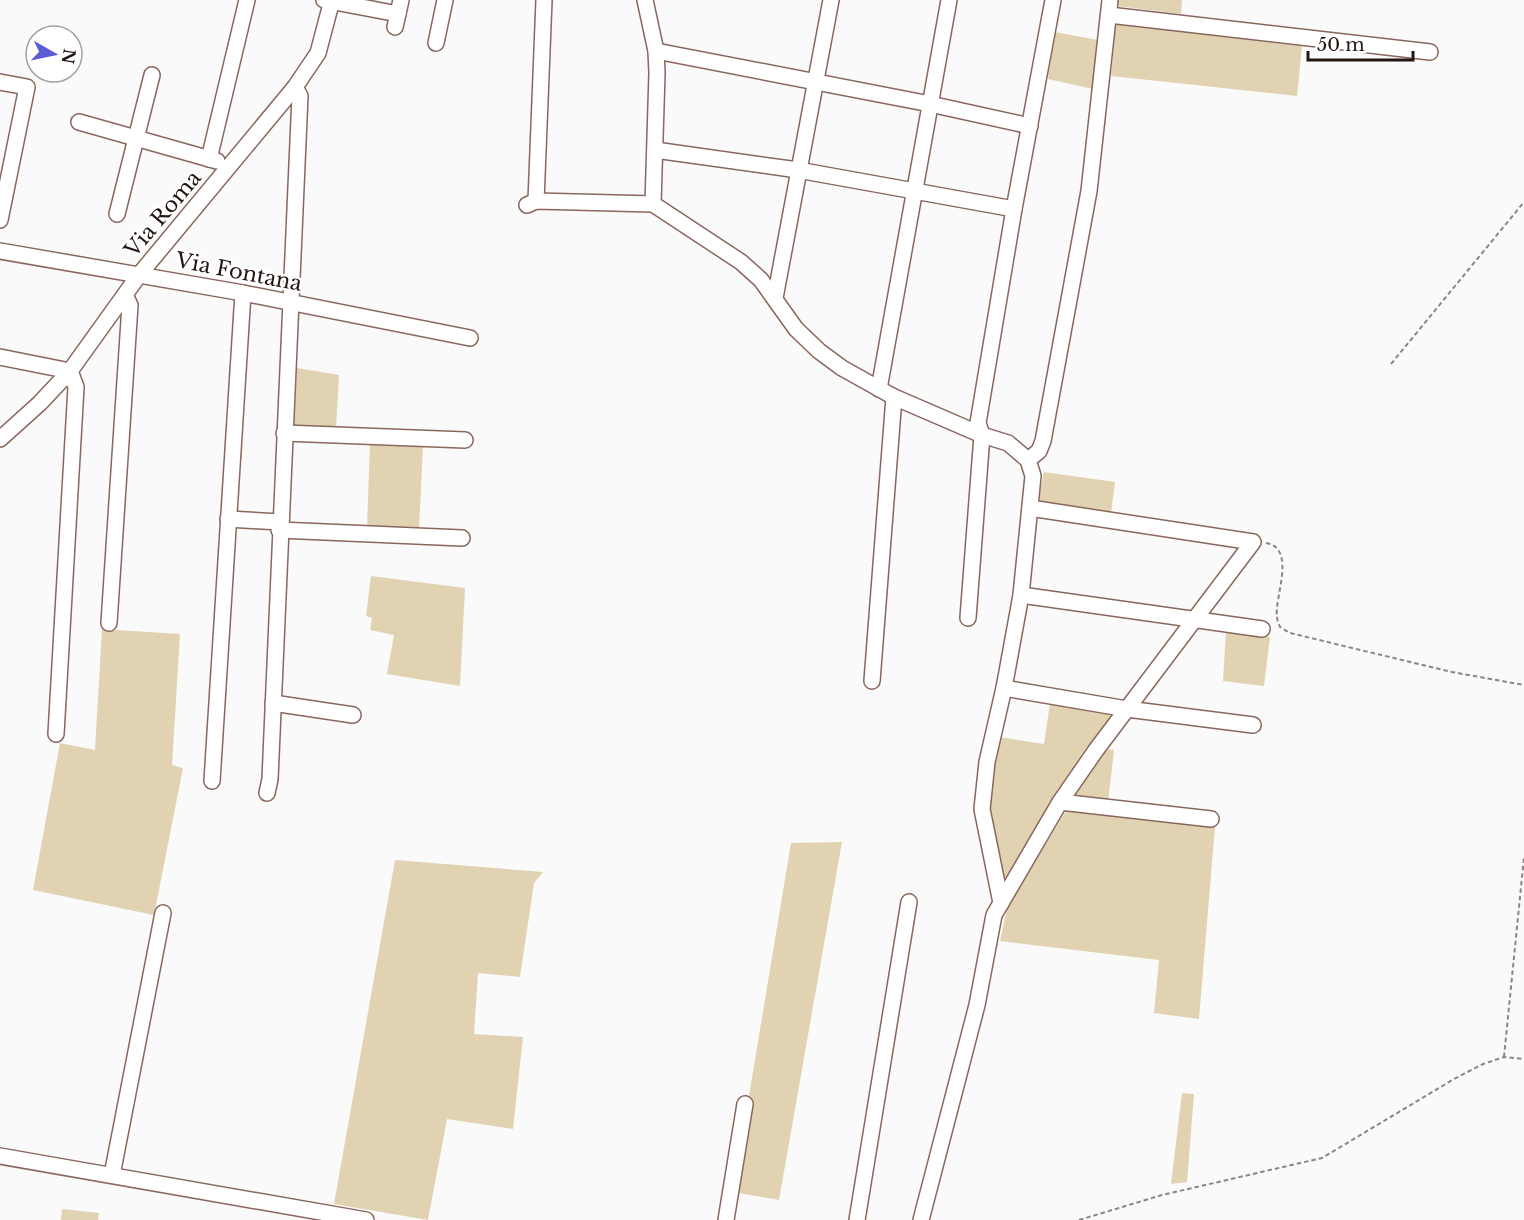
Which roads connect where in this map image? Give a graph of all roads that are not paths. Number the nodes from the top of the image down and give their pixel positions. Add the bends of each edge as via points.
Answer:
1 (247, 0) edge
2 (444, 0) edge
3 (543, 0) edge
4 (645, 0) edge
5 (831, 0) edge
6 (949, 0) edge
7 (1053, 0) edge
8 (329, 1) edge
9 (1110, 7) edge
10 (398, 14) edge
11 (436, 43) dead end
12 (656, 51) junction
13 (1430, 52) dead end
14 (152, 75) dead end
15 (815, 81) junction
16 (0, 82) edge
17 (295, 87) junction
18 (930, 104) junction
19 (79, 122) dead end
20 (1030, 126) junction
21 (136, 138) junction
22 (655, 150) junction
23 (209, 159) junction
24 (231, 165) junction
25 (798, 170) junction
26 (914, 191) junction
27 (653, 204) junction
28 (1014, 209) junction
29 (117, 214) dead end
30 (0, 220) edge
31 (0, 251) edge
32 (139, 275) junction
33 (243, 293) junction
34 (125, 295) junction
35 (775, 298) junction
36 (292, 304) junction
37 (470, 338) dead end
38 (0, 357) edge
39 (70, 370) junction
40 (879, 389) junction
41 (894, 397) junction
42 (284, 433) junction
43 (982, 435) junction
44 (0, 439) edge
45 (465, 440) dead end
46 (1028, 460) junction
47 (1030, 508) junction
48 (228, 519) junction
49 (280, 526) junction
50 (462, 538) dead end
51 (1021, 595) junction
52 (968, 618) dead end
53 (1196, 620) junction
54 (109, 623) dead end
55 (1262, 629) dead end
56 (872, 681) dead end
57 (1004, 688) junction
58 (273, 704) junction
59 (1127, 709) junction
60 (353, 715) dead end
61 (1253, 725) dead end
62 (56, 734) dead end
63 (212, 782) dead end
64 (267, 793) dead end
65 (1060, 802) junction
66 (1211, 819) dead end
67 (909, 902) dead end
68 (1001, 903) junction
69 (163, 913) dead end
70 (745, 1104) dead end
71 (0, 1156) edge
72 (112, 1175) junction
73 (366, 1220) edge
74 (726, 1220) edge
75 (857, 1220) edge
76 (921, 1220) edge

1 - 23 street
2 - 11 street
3 - 27 street via 532,203
4 - 12 street
5 - 15 street
6 - 18 street
7 - 20 street
8 - 10 street
8 - 17 street, Via Roma via 318,53
9 - 13 street
9 - 46 street via 1089,191 1043,441 1039,451
12 - 15 street
12 - 22 street
14 - 21 street
15 - 18 street
15 - 25 street
16 - 30 street via 27,87
17 - 24 street, Via Roma
17 - 36 street via 300,96
18 - 20 street
18 - 26 street
19 - 21 street
20 - 28 street
21 - 23 street
21 - 29 street
22 - 25 street
22 - 27 street
23 - 24 street
24 - 32 street, Via Roma
25 - 26 street
25 - 35 street
26 - 28 street
26 - 40 street
27 - 35 street via 741,262
28 - 43 street via 978,423
31 - 32 street, Via Fontana
32 - 33 street, Via Fontana
32 - 34 street, Via Roma
33 - 36 street, Via Fontana
33 - 48 street
34 - 39 street, Via Roma
34 - 54 street via 130,305
35 - 40 street via 807,341 842,368
36 - 37 street, Via Fontana
36 - 42 street
38 - 39 street
39 - 44 street, Via Roma
39 - 62 street via 76,387
40 - 41 street
41 - 43 street
41 - 56 street
42 - 45 street
42 - 49 street
43 - 46 street via 1008,443
43 - 52 street
46 - 47 street via 1033,476
47 - 51 street
47 - 53 street via 1252,542
48 - 49 street
48 - 63 street
49 - 50 street
49 - 58 street
51 - 53 street
51 - 57 street
53 - 55 street
53 - 59 street
57 - 59 street
57 - 68 street via 987,762 982,809
58 - 60 street
58 - 64 street
59 - 61 street
59 - 65 street
65 - 66 street
65 - 68 street
67 - 75 street
68 - 76 street via 994,915 978,1005
69 - 72 street
70 - 74 street
71 - 72 street
72 - 73 street

